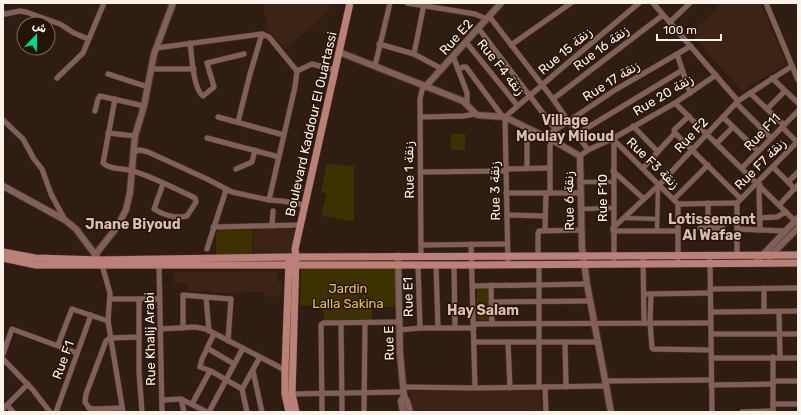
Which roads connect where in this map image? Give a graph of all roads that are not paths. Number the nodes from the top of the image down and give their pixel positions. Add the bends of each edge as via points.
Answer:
1 (104, 3) edge
2 (173, 3) edge
3 (350, 3) edge
4 (390, 3) edge
5 (407, 3) edge
6 (501, 3) edge
7 (572, 3) edge
8 (639, 3) edge
9 (653, 3) edge
10 (690, 3) edge
11 (766, 3) edge
12 (424, 4) edge
13 (3, 13) edge
14 (663, 15) junction
15 (37, 16) edge
16 (488, 18) junction
17 (670, 22) junction
18 (56, 23) edge
19 (479, 29) junction
20 (262, 34) junction
21 (88, 38) junction
22 (466, 42) junction
23 (190, 43) junction
24 (379, 44) junction
25 (511, 45) junction
26 (691, 46) junction
27 (156, 48) junction
28 (340, 52) junction
29 (244, 54) dead end
30 (414, 54) junction
31 (677, 54) junction
32 (453, 56) junction
33 (375, 66) junction
34 (792, 66) junction
35 (151, 69) junction
36 (194, 69) junction
37 (442, 69) junction
38 (335, 70) junction
39 (458, 70) junction
40 (681, 71) junction
41 (297, 72) junction
42 (108, 74) dead end
43 (716, 75) junction
44 (57, 78) dead end
45 (772, 78) junction
46 (798, 80) edge
47 (542, 84) junction
48 (426, 86) junction
49 (148, 88) junction
50 (785, 91) junction
51 (690, 93) junction
52 (750, 93) junction
53 (529, 95) junction
54 (115, 99) junction
55 (552, 99) junction
56 (676, 102) junction
57 (737, 102) junction
58 (798, 103) edge
59 (467, 104) junction
60 (517, 105) junction
61 (144, 106) junction
62 (767, 109) junction
63 (95, 111) dead end
64 (798, 111) edge
65 (475, 114) junction
66 (688, 116) junction
67 (218, 117) dead end
68 (420, 117) junction
69 (504, 117) junction
70 (723, 117) junction
71 (3, 120) edge
72 (568, 121) junction
73 (238, 122) junction
74 (633, 126) junction
75 (783, 126) junction
76 (733, 127) junction
77 (555, 129) junction
78 (531, 130) junction
79 (108, 133) junction
80 (675, 133) junction
81 (706, 133) junction
82 (577, 134) junction
83 (284, 135) junction
84 (136, 136) junction
85 (545, 137) junction
86 (207, 138) dead end
87 (771, 138) junction
88 (613, 139) junction
89 (552, 140) junction
90 (798, 142) edge
91 (717, 144) junction
92 (255, 150) junction
93 (588, 150) junction
94 (692, 150) junction
95 (133, 152) junction
96 (658, 152) junction
97 (758, 152) junction
98 (580, 156) junction
99 (279, 157) junction
100 (708, 165) junction
101 (773, 167) junction
102 (527, 168) junction
103 (549, 168) junction
104 (643, 168) junction
105 (742, 168) junction
106 (236, 169) dead end
107 (132, 170) junction
108 (506, 170) junction
109 (613, 171) junction
110 (420, 172) junction
111 (798, 172) edge
112 (580, 182) junction
113 (614, 182) junction
114 (788, 182) junction
115 (163, 184) junction
116 (759, 184) junction
117 (659, 185) junction
118 (3, 186) edge
119 (796, 187) edge
120 (226, 190) junction
121 (506, 193) junction
122 (548, 193) junction
123 (580, 193) junction
124 (644, 199) junction
125 (674, 199) junction
126 (269, 200) junction
127 (739, 201) junction
128 (708, 203) junction
129 (678, 204) junction
130 (305, 205) junction
131 (779, 205) junction
132 (613, 208) junction
133 (580, 209) junction
134 (273, 211) dead end
135 (786, 212) junction
136 (507, 215) junction
137 (546, 216) junction
138 (625, 218) junction
139 (759, 218) junction
140 (657, 219) junction
141 (66, 220) junction
142 (797, 221) edge
143 (301, 225) junction
144 (272, 226) junction
145 (213, 227) junction
146 (700, 228) dead end
147 (708, 228) junction
148 (723, 228) dead end
149 (798, 228) edge
150 (613, 229) junction
151 (737, 229) junction
152 (545, 230) junction
153 (580, 230) junction
154 (760, 230) junction
155 (785, 230) junction
156 (657, 231) junction
157 (678, 231) junction
158 (471, 244) junction
159 (507, 244) junction
160 (421, 245) junction
161 (207, 250) dead end
162 (3, 252) edge
163 (294, 254) junction
164 (737, 255) junction
165 (771, 255) junction
166 (798, 255) edge
167 (398, 256) junction
168 (507, 256) junction
169 (538, 256) junction
170 (583, 256) junction
171 (421, 257) junction
172 (470, 257) junction
173 (3, 258) edge
174 (678, 259) junction
175 (710, 259) junction
176 (763, 259) junction
177 (99, 260) junction
178 (614, 260) junction
179 (643, 260) junction
180 (798, 263) edge
181 (508, 264) junction
182 (539, 264) junction
183 (584, 264) junction
184 (159, 265) junction
185 (292, 265) junction
186 (398, 265) junction
187 (418, 265) junction
188 (436, 265) junction
189 (454, 265) junction
190 (472, 265) junction
191 (587, 284) junction
192 (491, 285) junction
193 (539, 285) junction
194 (473, 286) junction
195 (764, 288) junction
196 (798, 288) edge
197 (710, 291) junction
198 (644, 294) junction
199 (651, 294) junction
200 (206, 296) junction
201 (110, 299) junction
202 (160, 299) junction
203 (139, 300) junction
204 (539, 301) junction
205 (590, 301) junction
206 (491, 302) junction
207 (291, 307) junction
208 (764, 311) junction
209 (780, 311) junction
210 (798, 311) edge
211 (711, 312) junction
212 (91, 315) junction
213 (108, 321) junction
214 (400, 322) junction
215 (644, 322) junction
216 (650, 322) junction
217 (594, 323) junction
218 (711, 323) junction
219 (341, 324) junction
220 (364, 324) junction
221 (492, 324) junction
222 (539, 324) junction
223 (474, 326) junction
224 (183, 328) junction
225 (420, 328) junction
226 (438, 328) junction
227 (455, 328) junction
228 (160, 329) junction
229 (400, 330) junction
230 (209, 331) junction
231 (214, 334) junction
232 (711, 334) junction
233 (780, 334) junction
234 (798, 334) edge
235 (139, 336) junction
236 (110, 338) junction
237 (228, 341) junction
238 (474, 342) junction
239 (508, 342) junction
240 (539, 342) junction
241 (565, 342) junction
242 (598, 342) junction
243 (58, 345) junction
244 (243, 348) junction
245 (207, 349) junction
246 (711, 350) junction
247 (77, 352) junction
248 (3, 354) edge
249 (260, 357) junction
250 (773, 357) junction
251 (780, 357) junction
252 (711, 358) junction
253 (798, 358) edge
254 (3, 359) edge
255 (234, 364) junction
256 (285, 370) junction
257 (210, 371) junction
258 (252, 371) junction
259 (226, 379) junction
260 (798, 381) edge
261 (711, 383) junction
262 (773, 383) junction
263 (28, 384) junction
264 (606, 384) junction
265 (539, 387) junction
266 (546, 387) junction
267 (566, 387) junction
268 (475, 388) junction
269 (510, 388) junction
270 (242, 389) junction
271 (403, 392) junction
272 (364, 393) junction
273 (288, 394) junction
274 (322, 394) junction
275 (342, 394) junction
276 (182, 399) junction
277 (162, 400) junction
278 (192, 404) junction
279 (773, 404) junction
280 (798, 404) edge
281 (5, 407) edge
282 (123, 410) edge
283 (13, 412) edge
284 (50, 412) edge
285 (56, 412) edge
286 (142, 412) edge
287 (162, 412) edge
288 (184, 412) edge
289 (208, 412) edge
290 (247, 412) edge
291 (262, 412) edge
292 (289, 412) edge
293 (296, 412) edge
294 (322, 412) edge
295 (342, 412) edge
296 (364, 412) edge
297 (404, 412) edge
298 (410, 412) edge
299 (546, 412) edge
300 (611, 412) edge
301 (712, 412) edge
302 (742, 412) edge
303 (773, 412) edge

1 - 21 street
2 - 27 street
3 - 28 main road, Boulevard Kaddour El Ouartassi
4 - 24 street
5 - 12 street
6 - 16 street, Rue E2
7 - 25 street
8 - 47 street, Rue 15 زنقة
9 - 14 street
10 - 17 street
11 - 34 street
12 - 16 street
12 - 30 street
13 - 15 street via 24,11
14 - 17 street
14 - 55 street, Rue 16 زنقة
16 - 19 street, Rue E2
16 - 25 street
17 - 26 street
18 - 21 street
19 - 22 street, Rue E2
19 - 53 street
20 - 23 street
20 - 41 street
20 - 73 street
21 - 44 street via 82,54
22 - 32 street, Rue E2
22 - 60 street, Rue F4 زنقة
23 - 27 street
23 - 36 street
24 - 30 street
24 - 33 street
25 - 47 street
26 - 31 street, Rue 17 زنقة
26 - 43 street
27 - 35 street
28 - 33 street
28 - 38 main road, Boulevard Kaddour El Ouartassi
29 - 36 street via 207,63 214,87 204,95 197,87
30 - 37 street
31 - 40 street
31 - 72 street, Rue 17 زنقة
32 - 37 street, Rue E2
32 - 39 street
33 - 48 street
34 - 45 street, Rue F2
34 - 46 street
35 - 36 street
35 - 49 street
37 - 48 street, Rue E2
38 - 41 street via 312,64
38 - 130 main road, Boulevard Kaddour El Ouartassi
39 - 59 street via 467,93
39 - 69 street via 466,67
40 - 51 street
40 - 82 street
41 - 83 street
42 - 49 street
43 - 51 street, Rue 20 زنقة
43 - 57 street
45 - 50 street
45 - 52 street, Rue F2
47 - 53 street, Rue 15 زنقة
47 - 55 street
48 - 59 street
48 - 68 street, Rue 1 زنقة via 420,94
49 - 61 street
50 - 58 street
50 - 62 street
51 - 56 street, Rue 20 زنقة
52 - 57 street, Rue F2
52 - 62 street
53 - 60 street, Rue 15 زنقة
53 - 77 street
54 - 61 street
54 - 63 street via 99,97
54 - 79 street
55 - 72 street
56 - 66 street
56 - 74 street, Rue 20 زنقة
57 - 70 street, Rue F2
57 - 87 street
59 - 65 street
60 - 69 street, Rue 15 زنقة
61 - 84 street
62 - 75 street
64 - 75 street, Rue F11
65 - 68 street
65 - 69 street, Rue 6 زنقة via 483,117
66 - 80 street via 674,130
66 - 81 street
67 - 73 street
68 - 110 street, Rue 1 زنقة
69 - 78 street, Rue 6 زنقة
69 - 108 street, Rue 3 زنقة
70 - 76 street
70 - 81 street, Rue F2
71 - 141 street via 23,139 42,169 51,194
72 - 77 street, Rue 17 زنقة
72 - 82 street
73 - 83 street
74 - 88 street, Rue 20 زنقة
74 - 96 street
75 - 87 street, Rue F11
75 - 90 street
76 - 91 street
76 - 97 street
77 - 85 street, Rue 17 زنقة
78 - 85 street, Rue 6 زنقة
78 - 102 street via 527,140
79 - 84 street
79 - 107 street via 103,163 109,167
80 - 94 street
80 - 96 street
81 - 91 street
81 - 94 street, Rue F2
82 - 93 street
83 - 99 street
84 - 95 street
85 - 89 street, Rue 6 زنقة
86 - 92 street
87 - 97 street, Rue F11
88 - 93 street, Rue 20 زنقة
88 - 104 street, Rue F3 زنقة
88 - 109 street, Rue F10
89 - 98 street, Rue 6 زنقة
89 - 103 street
90 - 101 street, Rue F7 زنقة
91 - 105 street
92 - 99 street
92 - 106 street via 252,162
93 - 98 street, Rue 20 زنقة
94 - 100 street
94 - 117 street, Rue F2
95 - 107 street
95 - 120 street via 144,151 156,155
96 - 104 street
97 - 105 street, Rue F11
98 - 112 street, Rue 6 زنقة
99 - 126 street
100 - 125 street
100 - 127 street
101 - 114 street
101 - 116 street, Rue F7 زنقة
102 - 103 street
102 - 108 street
103 - 122 street
104 - 117 street, Rue F3 زنقة
105 - 116 street
107 - 115 street
107 - 177 street via 129,199 124,214
108 - 110 street
108 - 121 street, Rue 3 زنقة
109 - 113 street, Rue F10
109 - 124 street
110 - 160 street, Rue 1 زنقة
111 - 114 street
112 - 113 street
112 - 123 street, Rue 6 زنقة
113 - 132 street, Rue F10
114 - 119 street
115 - 115 street via 154,209 169,216 187,216 195,203 195,198
116 - 127 street, Rue F7 زنقة
116 - 131 street
116 - 139 street
117 - 124 street, Rue F2
117 - 125 street, Rue F3 زنقة
117 - 140 street
118 - 141 street
119 - 131 street
120 - 126 street
120 - 145 street
121 - 122 street
121 - 136 street, Rue 3 زنقة
122 - 123 street
122 - 137 street
123 - 133 street, Rue 6 زنقة
124 - 138 street, Rue F2
125 - 129 street, Rue F3 زنقة
126 - 130 street
127 - 128 street
127 - 151 street
128 - 129 street
128 - 147 street
129 - 157 street
130 - 143 main road, Boulevard Kaddour El Ouartassi
131 - 135 street
132 - 133 street
132 - 150 street, Rue F10
133 - 153 street, Rue 6 زنقة
134 - 144 street
135 - 139 street via 777,217
135 - 142 street
136 - 137 street
136 - 159 street, Rue 3 زنقة
137 - 152 street
138 - 140 street
138 - 150 street, Rue F2
139 - 154 street
140 - 156 street
141 - 177 street
142 - 155 street
143 - 144 street
143 - 163 main road, Boulevard Kaddour El Ouartassi
144 - 145 street
145 - 161 street
146 - 147 street
147 - 148 street
149 - 165 street
150 - 156 street
150 - 178 street, Rue F10
151 - 154 street
151 - 164 street
152 - 153 street
152 - 169 street via 538,232
153 - 170 street, Rue 6 زنقة
154 - 155 street
155 - 176 street
156 - 157 street
157 - 174 street
158 - 159 street
158 - 160 street
158 - 172 street
159 - 168 street, Rue 3 زنقة
160 - 171 street, Rue 1 زنقة
162 - 177 main road via 35,258
163 - 167 main road
163 - 177 main road
163 - 185 main road, Boulevard Kaddour El Ouartassi
164 - 175 main road
164 - 176 main road
165 - 166 main road
165 - 176 main road
167 - 171 main road
167 - 186 street, Rue E
168 - 169 main road
168 - 172 main road
168 - 181 street, Rue 3 زنقة
169 - 170 main road
170 - 178 main road
170 - 183 street, Rue 6 زنقة
171 - 172 main road
172 - 190 street
173 - 177 main road via 36,265
174 - 175 main road
174 - 179 main road
175 - 176 main road via 755,263
175 - 197 street
176 - 180 main road
177 - 184 main road
177 - 201 street via 108,284
178 - 179 main road
178 - 183 main road
179 - 198 street
181 - 182 main road
181 - 190 main road
182 - 183 main road
182 - 193 street
183 - 191 street, Rue 6 زنقة
184 - 185 main road
184 - 202 street, Rue Khalij Arabi
185 - 186 main road
185 - 207 main road, Boulevard Kaddour El Ouartassi
186 - 187 main road
186 - 214 street, Rue E
187 - 188 main road
187 - 225 street, Rue E1
188 - 189 main road
188 - 226 street
189 - 190 main road
189 - 227 street
190 - 194 street
191 - 193 street
191 - 205 street, Rue 6 زنقة
192 - 193 street
192 - 194 street
192 - 206 street
193 - 204 street
194 - 223 street
195 - 196 street
195 - 197 street
195 - 208 street
197 - 199 street
197 - 211 street
198 - 199 street
198 - 215 street
199 - 216 street
200 - 224 street via 182,296
200 - 230 street
200 - 237 street via 230,299
201 - 203 street
201 - 213 street
202 - 203 street
202 - 228 street, Rue Khalij Arabi
203 - 235 street
204 - 205 street
204 - 206 street
204 - 222 street
205 - 217 street, Rue 6 زنقة
206 - 221 street
207 - 256 main road
207 - 273 main road
208 - 209 street
208 - 211 street
209 - 210 street
209 - 233 street
211 - 218 street
212 - 213 street
212 - 243 street via 72,309
212 - 247 street, Rue F1
213 - 236 street
214 - 220 street
214 - 229 street, Rue E
215 - 216 street
215 - 217 street
216 - 218 street
216 - 246 street via 653,349
217 - 222 street
217 - 242 street, Rue 6 زنقة
218 - 232 street
219 - 220 street
219 - 274 street via 323,323 321,326
219 - 275 street
220 - 272 street
221 - 222 street
221 - 223 street
222 - 240 street
223 - 227 street
223 - 238 street
224 - 228 street
224 - 230 street via 201,328
225 - 226 street
225 - 229 street
226 - 227 street
228 - 277 street, Rue Khalij Arabi
229 - 271 street, Rue E
230 - 231 street
231 - 237 street
231 - 245 street
232 - 233 street
232 - 246 street
233 - 234 street
233 - 251 street
235 - 236 street
235 - 286 street
236 - 282 street
236 - 282 street via 103,346 85,402 93,409
237 - 244 street
238 - 239 street
238 - 268 street
239 - 240 street
239 - 269 street
240 - 241 street
240 - 265 street
241 - 242 street
241 - 267 street
242 - 264 street, Rue 6 زنقة
243 - 247 street
243 - 248 street via 12,330
244 - 249 street
244 - 255 street
245 - 255 street
245 - 257 street via 200,367
246 - 252 street
247 - 285 street, Rue F1
249 - 256 street
249 - 258 street
250 - 251 street
250 - 252 street
250 - 262 street
251 - 253 street
252 - 261 street
254 - 263 street
255 - 259 street
256 - 273 main road
257 - 259 street
257 - 278 street
258 - 270 street
258 - 291 street
259 - 270 street
259 - 289 street
260 - 262 street
261 - 262 street
261 - 264 street
261 - 301 street
262 - 279 street
263 - 281 street
263 - 284 street
264 - 267 street
264 - 300 street, Rue 6 زنقة
265 - 266 street
265 - 269 street
266 - 267 street
266 - 299 street
268 - 269 street
268 - 271 street
270 - 290 street
271 - 272 street
271 - 297 street via 401,401
271 - 298 street
272 - 275 street
272 - 296 street
273 - 274 street
273 - 292 main road
273 - 293 main road
274 - 275 street
274 - 294 street
275 - 295 street
276 - 277 street
276 - 278 street
276 - 288 street
277 - 287 street, Rue Khalij Arabi
278 - 289 street
279 - 280 street
279 - 303 street
281 - 283 street
302 - 303 street

